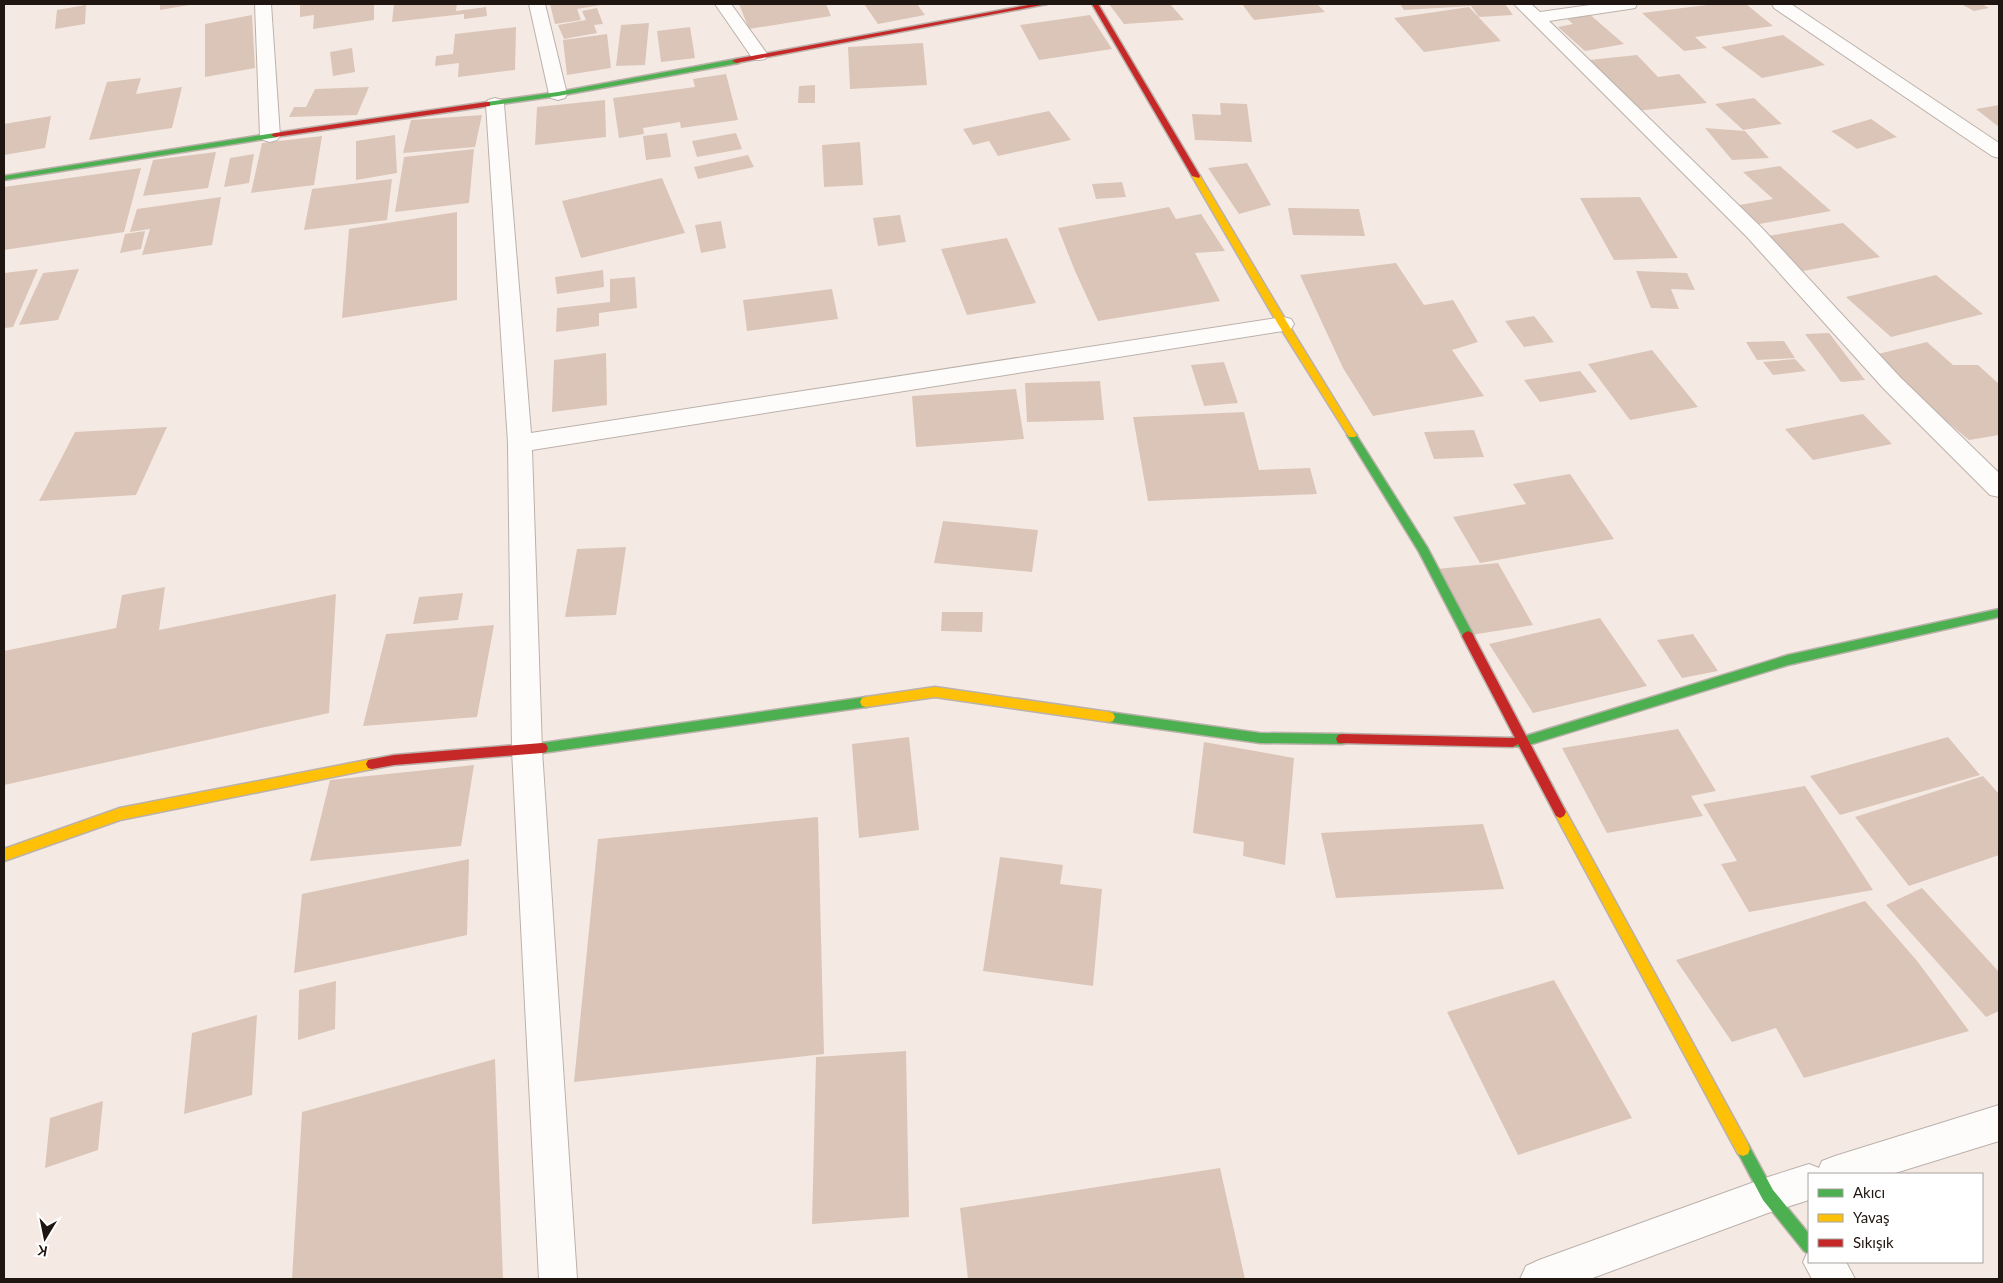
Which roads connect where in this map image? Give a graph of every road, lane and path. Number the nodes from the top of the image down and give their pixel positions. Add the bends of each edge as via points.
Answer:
1 (263, 4) edge
2 (537, 4) edge
3 (723, 4) edge
4 (1044, 4) edge
5 (1095, 4) edge
6 (1522, 4) edge
7 (1629, 4) edge
8 (1780, 4) edge
9 (1537, 18) junction
10 (759, 55) junction
11 (558, 94) junction
12 (495, 104) junction
13 (270, 136) junction
14 (1999, 152) edge
15 (4, 178) edge
16 (1283, 324) junction
17 (520, 444) junction
18 (1999, 488) edge
19 (1999, 613) edge
20 (1522, 742) junction
21 (527, 750) junction
22 (4, 855) edge
23 (1999, 1123) edge
24 (1838, 1173) edge
25 (1808, 1182) edge
26 (1768, 1195) junction
27 (1808, 1245) edge
28 (1823, 1263) edge
29 (558, 1279) edge
30 (1540, 1279) edge
31 (1836, 1279) edge

1 - 13 street
2 - 11 street
3 - 10 street
4 - 10 street
5 - 16 street
6 - 9 street
7 - 9 street
8 - 14 street
9 - 18 street via 1754,232 1892,383
10 - 11 street
11 - 12 street
12 - 13 street
12 - 17 street
13 - 15 street
16 - 17 street
16 - 20 street via 1423,550
17 - 21 street
19 - 20 street via 1788,660
20 - 21 street via 1260,738 935,692
20 - 26 street
21 - 22 street via 394,760 129,812
21 - 29 street
23 - 24 street
25 - 26 street
26 - 27 street
26 - 30 street
28 - 31 street

